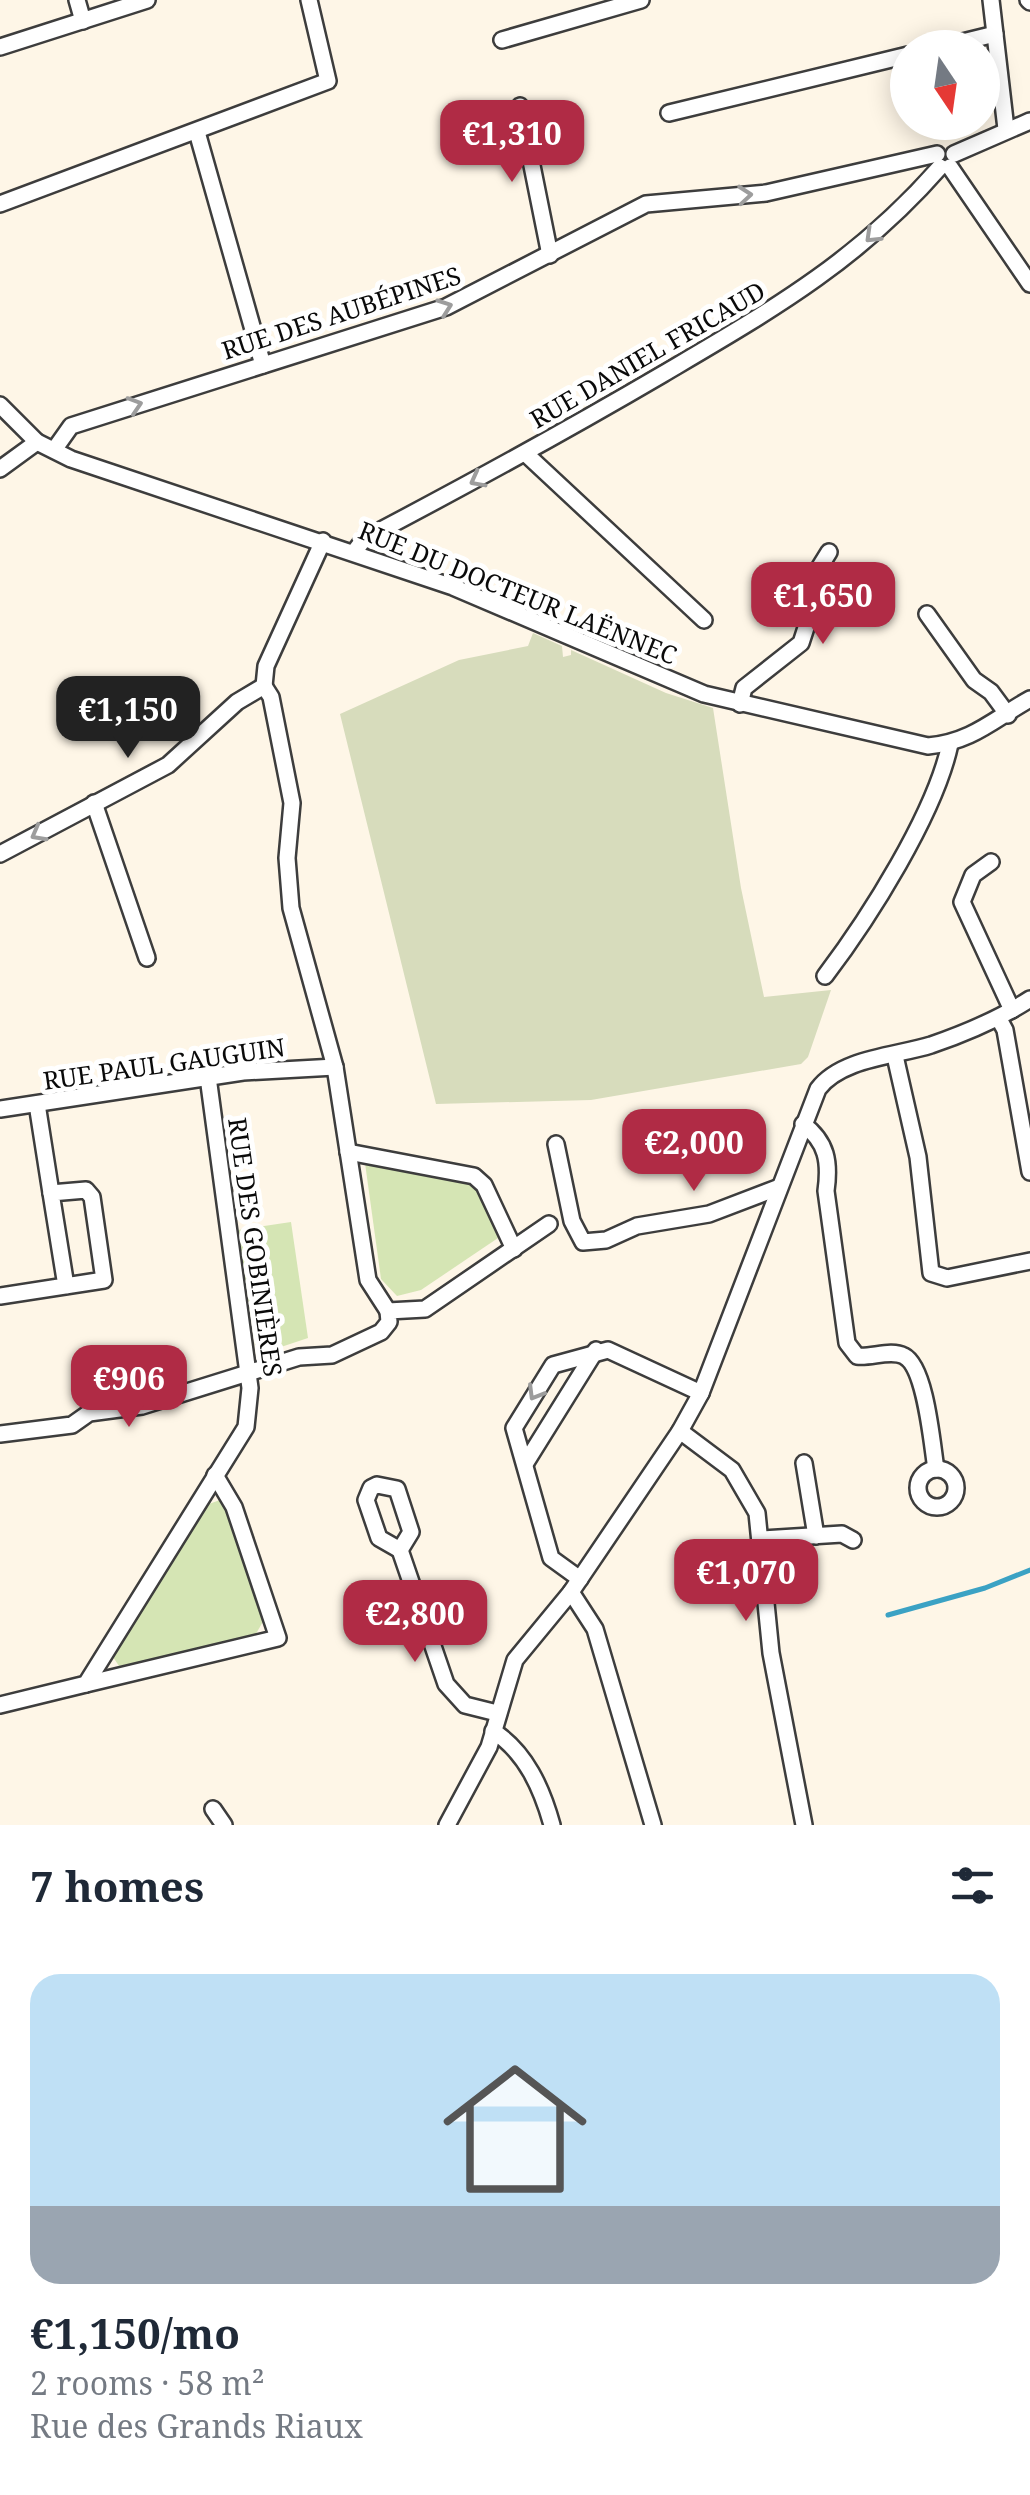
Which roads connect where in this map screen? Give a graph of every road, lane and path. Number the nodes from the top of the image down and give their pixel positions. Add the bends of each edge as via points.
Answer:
1 (77, 0) edge
2 (147, 0) edge
3 (309, 0) edge
4 (641, 0) edge
5 (991, 0) edge
6 (83, 21) junction
7 (995, 30) edge
8 (502, 40) dead end
9 (0, 46) edge
10 (890, 59) edge
11 (1000, 78) edge
12 (520, 106) dead end
13 (669, 113) dead end
14 (1030, 120) edge
15 (1006, 130) junction
16 (197, 132) junction
17 (945, 160) junction
18 (0, 204) edge
19 (550, 255) junction
20 (1028, 275) edge
21 (263, 365) junction
22 (0, 405) edge
23 (37, 442) junction
24 (54, 450) junction
25 (526, 454) junction
26 (0, 469) edge
27 (323, 541) junction
28 (355, 551) junction
29 (829, 552) dead end
30 (927, 614) dead end
31 (704, 620) dead end
32 (264, 686) junction
33 (1030, 699) edge
34 (740, 704) junction
35 (1008, 715) junction
36 (950, 744) junction
37 (94, 803) junction
38 (0, 854) edge
39 (991, 862) dead end
40 (146, 958) dead end
41 (825, 976) dead end
42 (1030, 999) edge
43 (1006, 1014) junction
44 (895, 1056) junction
45 (334, 1068) junction
46 (208, 1077) junction
47 (38, 1104) junction
48 (0, 1110) edge
49 (802, 1124) junction
50 (556, 1144) dead end
51 (348, 1152) junction
52 (1030, 1172) edge
53 (777, 1188) junction
54 (51, 1194) junction
55 (549, 1224) dead end
56 (514, 1249) junction
57 (1030, 1261) edge
58 (66, 1286) junction
59 (0, 1296) edge
60 (388, 1312) junction
61 (596, 1350) junction
62 (249, 1376) junction
63 (701, 1392) junction
64 (680, 1431) junction
65 (0, 1434) edge
66 (804, 1463) dead end
67 (525, 1464) junction
68 (936, 1470) dead end
69 (215, 1475) junction
70 (816, 1536) junction
71 (762, 1540) junction
72 (853, 1540) dead end
73 (400, 1550) dead end
74 (576, 1585) junction
75 (86, 1684) junction
76 (0, 1705) edge
77 (497, 1713) junction
78 (492, 1732) junction
79 (213, 1809) dead end
80 (224, 1825) edge
81 (447, 1825) edge
82 (552, 1825) edge
83 (652, 1825) edge
84 (804, 1825) edge

1 - 6 street
2 - 6 street
3 - 16 street via 328,81
4 - 8 street
5 - 7 street
6 - 9 street
10 - 13 street
11 - 15 street
12 - 19 street
14 - 15 street
15 - 17 street
16 - 18 street
16 - 21 street
19 -> 17 street, RUE DES AUBÉPINES via 646,204 766,193
17 - 20 street
17 -> 25 street, RUE DANIEL FRICAUD via 843,263
21 -> 19 street, RUE DES AUBÉPINES via 446,307
24 -> 21 street, RUE DES AUBÉPINES via 71,426
22 - 23 street, RUE DU DOCTEUR LAËNNEC
23 - 24 street, RUE DU DOCTEUR LAËNNEC
23 - 26 street
24 - 27 street, RUE DU DOCTEUR LAËNNEC
25 -> 28 street, RUE DANIEL FRICAUD via 364,539
25 - 31 street
27 - 28 street, RUE DU DOCTEUR LAËNNEC
27 - 32 street via 266,666
28 - 34 street, RUE DU DOCTEUR LAËNNEC via 674,684
29 - 34 street via 816,574 800,643 744,688
30 - 35 street
32 - 37 street via 168,765
32 - 45 street via 291,791 291,908
33 - 35 street, RUE DU DOCTEUR LAËNNEC
34 - 36 street, RUE DU DOCTEUR LAËNNEC via 904,742
35 - 36 street, RUE DU DOCTEUR LAËNNEC
36 - 41 street via 928,806
37 -> 38 street
37 - 40 street
39 - 43 street via 973,875 962,902
42 - 43 street
43 - 44 street
43 - 52 street
44 - 49 street via 825,1079
44 - 57 street via 918,1156 931,1273 947,1278
45 - 46 street, RUE PAUL GAUGUIN
45 - 51 street
46 - 47 street, RUE PAUL GAUGUIN
46 - 62 street, RUE DES GOBINIÈRES
47 - 48 street, RUE PAUL GAUGUIN
47 - 54 street
49 - 53 street
49 - 68 street via 820,1140 829,1168 826,1191 847,1343 857,1356 894,1353 916,1367
50 - 53 street via 577,1236 591,1243 709,1214
51 - 56 street via 474,1176
51 - 60 street via 368,1280
53 - 63 street
54 - 58 street
54 - 58 street via 86,1190 92,1197 104,1280
55 - 56 street
56 - 60 street via 425,1309
58 - 59 street
60 - 62 street via 381,1332 347,1350 299,1357
61 - 63 street
61 - 67 street
61 -> 67 street via 553,1365 514,1428
62 - 65 street via 90,1413 72,1425
62 - 69 street, RUE DES GOBINIÈRES via 246,1427
63 - 64 street
64 - 71 street via 746,1488
64 - 74 street
66 - 70 street
67 - 74 street via 552,1558
69 - 75 street, RUE DES GOBINIÈRES
69 - 75 street via 234,1506 278,1638
70 - 71 street
70 - 72 street
71 - 84 street via 771,1653
73 - 77 street via 446,1684 464,1704
74 - 77 street via 515,1660
74 - 83 street via 596,1629
75 - 76 street
77 - 78 street
78 - 81 street
78 - 82 street via 537,1782
79 - 80 street

